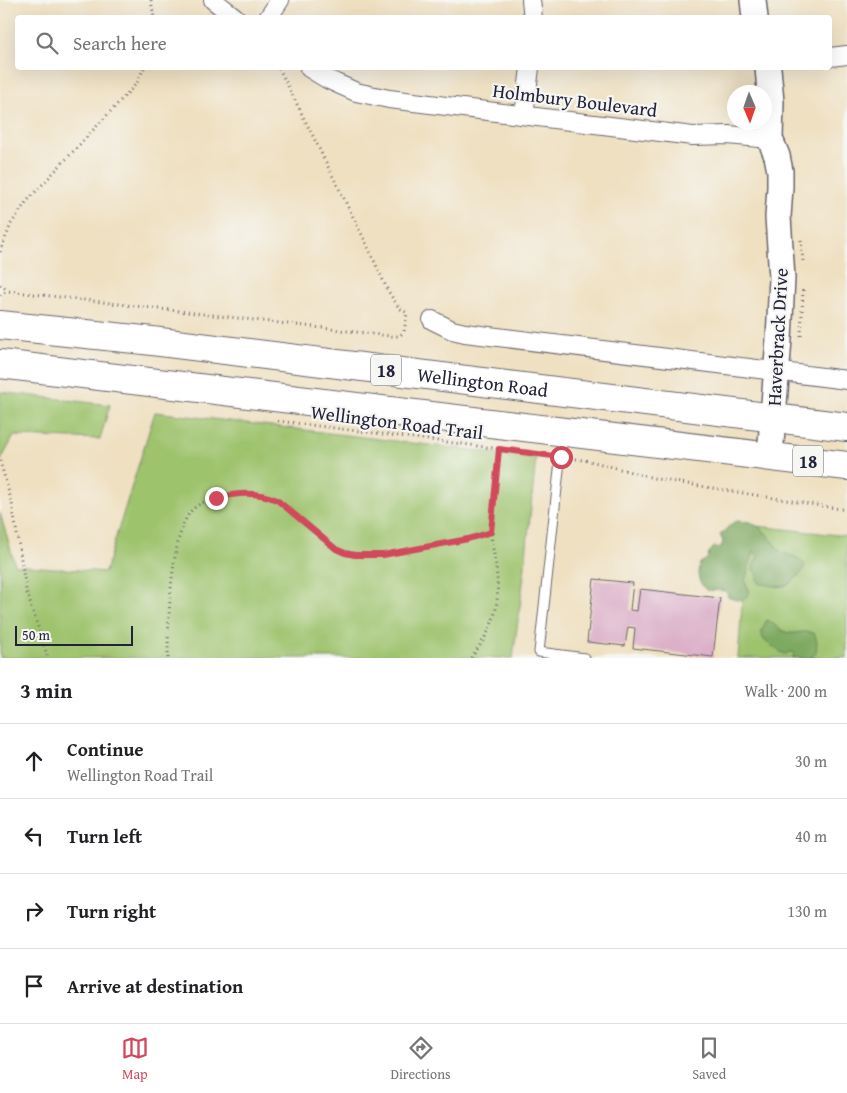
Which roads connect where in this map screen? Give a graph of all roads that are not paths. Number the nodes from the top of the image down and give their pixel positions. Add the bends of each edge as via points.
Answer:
1 (213, 0) edge
2 (280, 0) edge
3 (531, 0) edge
4 (753, 0) edge
5 (232, 15) edge
6 (270, 15) edge
7 (533, 15) edge
8 (755, 15) edge
9 (847, 55) edge
10 (832, 57) edge
11 (313, 70) edge
12 (530, 70) edge
13 (755, 70) edge
14 (767, 70) edge
15 (756, 85) edge
16 (524, 115) junction
17 (759, 136) edge
18 (432, 320) dead end
19 (0, 325) edge
20 (0, 364) edge
21 (776, 371) junction
22 (847, 380) edge
23 (772, 418) junction
24 (847, 428) edge
25 (562, 444) junction
26 (770, 456) junction
27 (847, 466) edge
28 (539, 655) edge
29 (585, 658) edge

1 - 5 street
2 - 6 street
3 - 7 street
4 - 8 street
9 - 10 street
11 - 16 street, Holmbury Boulevard via 339,85 369,95
12 - 16 street
13 - 15 street
14 - 17 street, Haverbrack Drive via 771,102
16 - 17 street, Holmbury Boulevard via 693,136 725,144
17 - 21 street, Haverbrack Drive via 768,189 778,217 782,307
18 - 21 street via 464,333
19 - 23 highway, Wellington Road / 18
20 - 25 highway, Wellington Road / 18
21 - 22 street
21 - 23 street, Haverbrack Drive
23 - 24 highway, Wellington Road / 18
23 - 26 street, Haverbrack Drive
25 - 26 highway, Wellington Road / 18
25 - 28 lane
26 - 27 highway, Wellington Road / 18
28 - 29 lane

